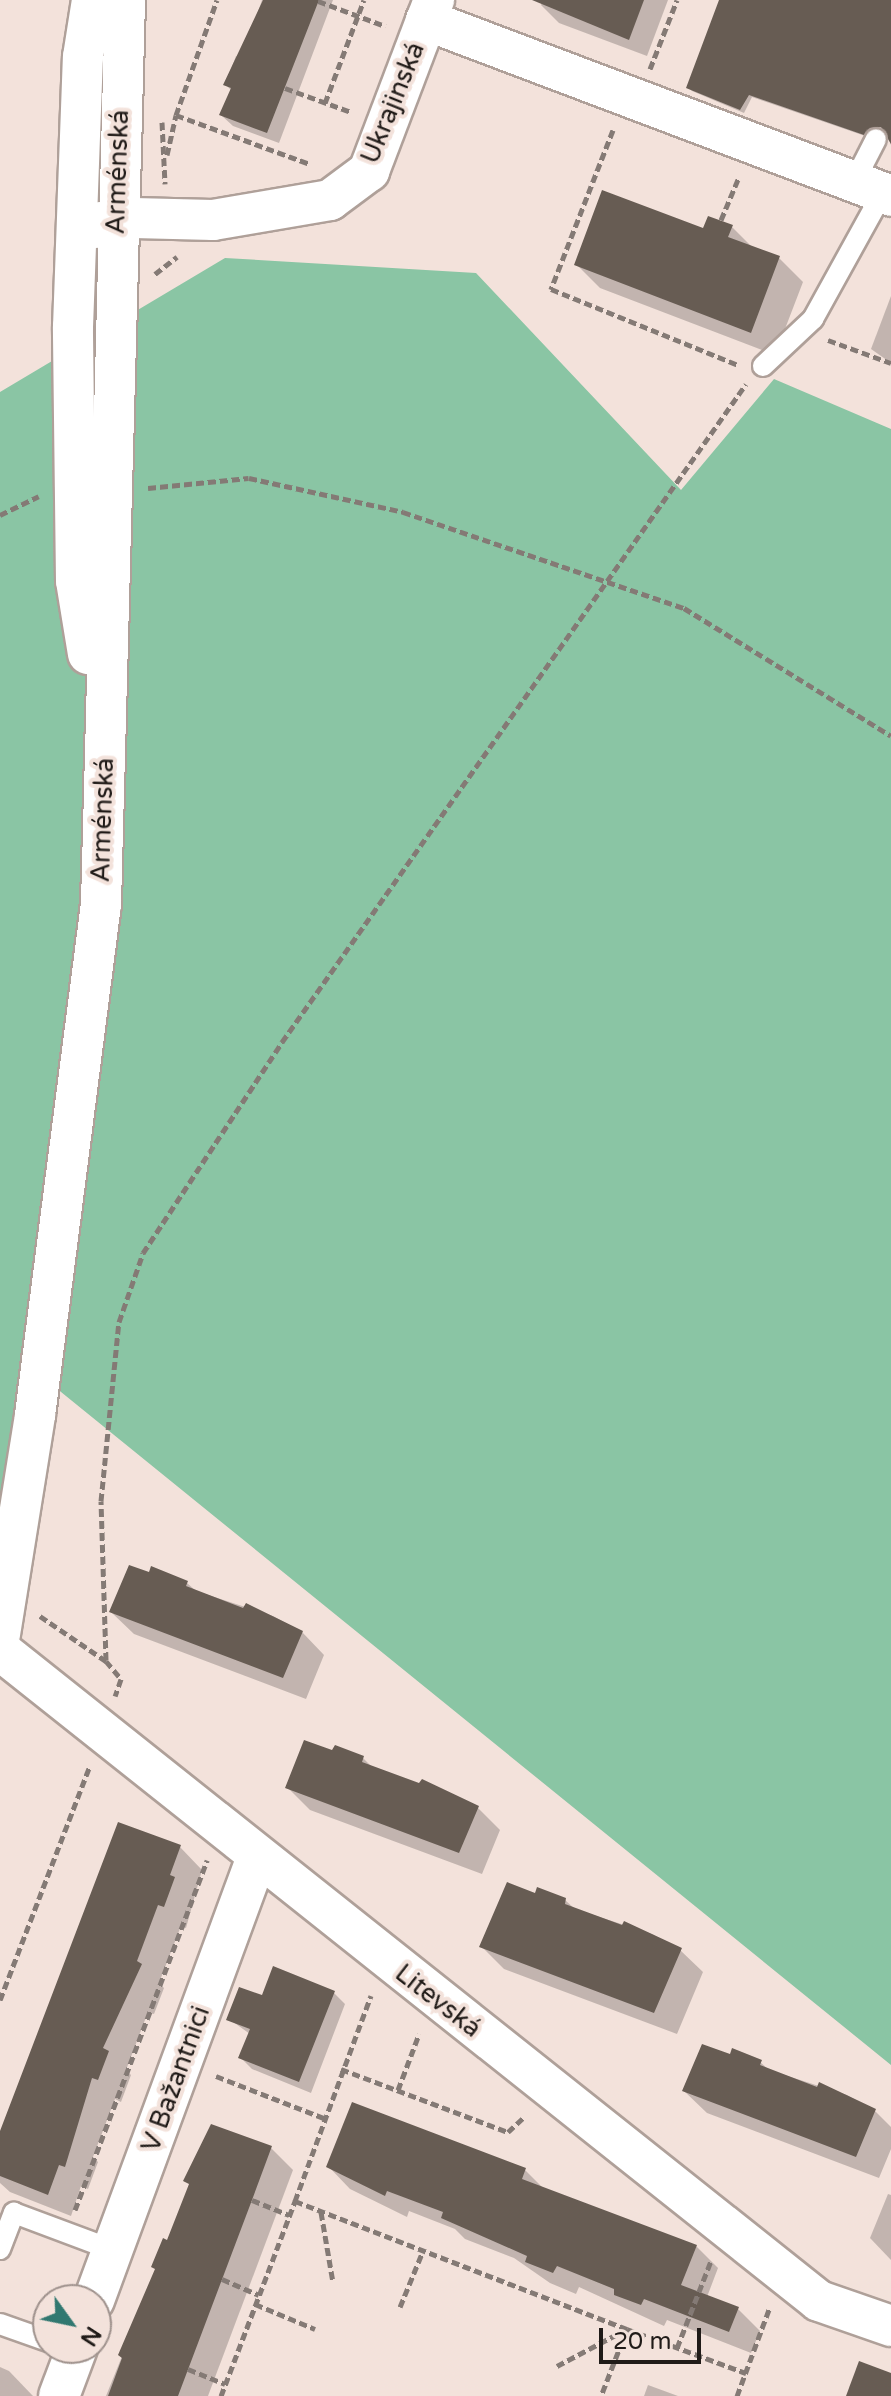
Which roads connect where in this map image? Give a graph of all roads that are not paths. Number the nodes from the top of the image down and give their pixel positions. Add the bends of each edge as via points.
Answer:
1 (92, 0) edge
2 (106, 0) edge
3 (125, 0) edge
4 (418, 16) edge
5 (876, 139) dead end
6 (118, 153) junction
7 (876, 190) edge
8 (117, 220) junction
9 (185, 224) junction
10 (76, 258) junction
11 (759, 369) road end
12 (105, 666) junction
13 (105, 751) junction
14 (0, 1634) edge
15 (0, 1650) edge
16 (257, 1858) junction
17 (0, 2249) edge
18 (113, 2250) junction
19 (100, 2284) edge
20 (0, 2324) edge
21 (891, 2326) edge
22 (32, 2335) edge
23 (64, 2364) edge
24 (59, 2396) edge

1 - 10 street via 83,57
2 - 8 street via 94,187
3 - 6 street, Arménská
4 - 7 street, Ukrajinská via 628,110
4 - 9 street, Ukrajinská via 369,171 330,200
5 - 7 lane
6 - 8 street, Arménská
6 - 9 street via 137,195
7 - 11 lane via 804,330
8 - 9 street, Ukrajinská via 135,233
8 - 10 street via 101,222
8 - 12 street, Arménská
9 - 12 street via 144,250 130,274 118,571
10 - 13 street via 76,581
12 - 13 street, Arménská
13 - 14 street, Arménská via 101,904 35,1415
15 - 16 street, Litevská
16 - 18 street, V Bažantnici
16 - 21 street, Litevská via 819,2301
17 - 18 lane via 14,2213
18 - 19 street, V Bažantnici
20 - 22 lane
23 - 24 street

